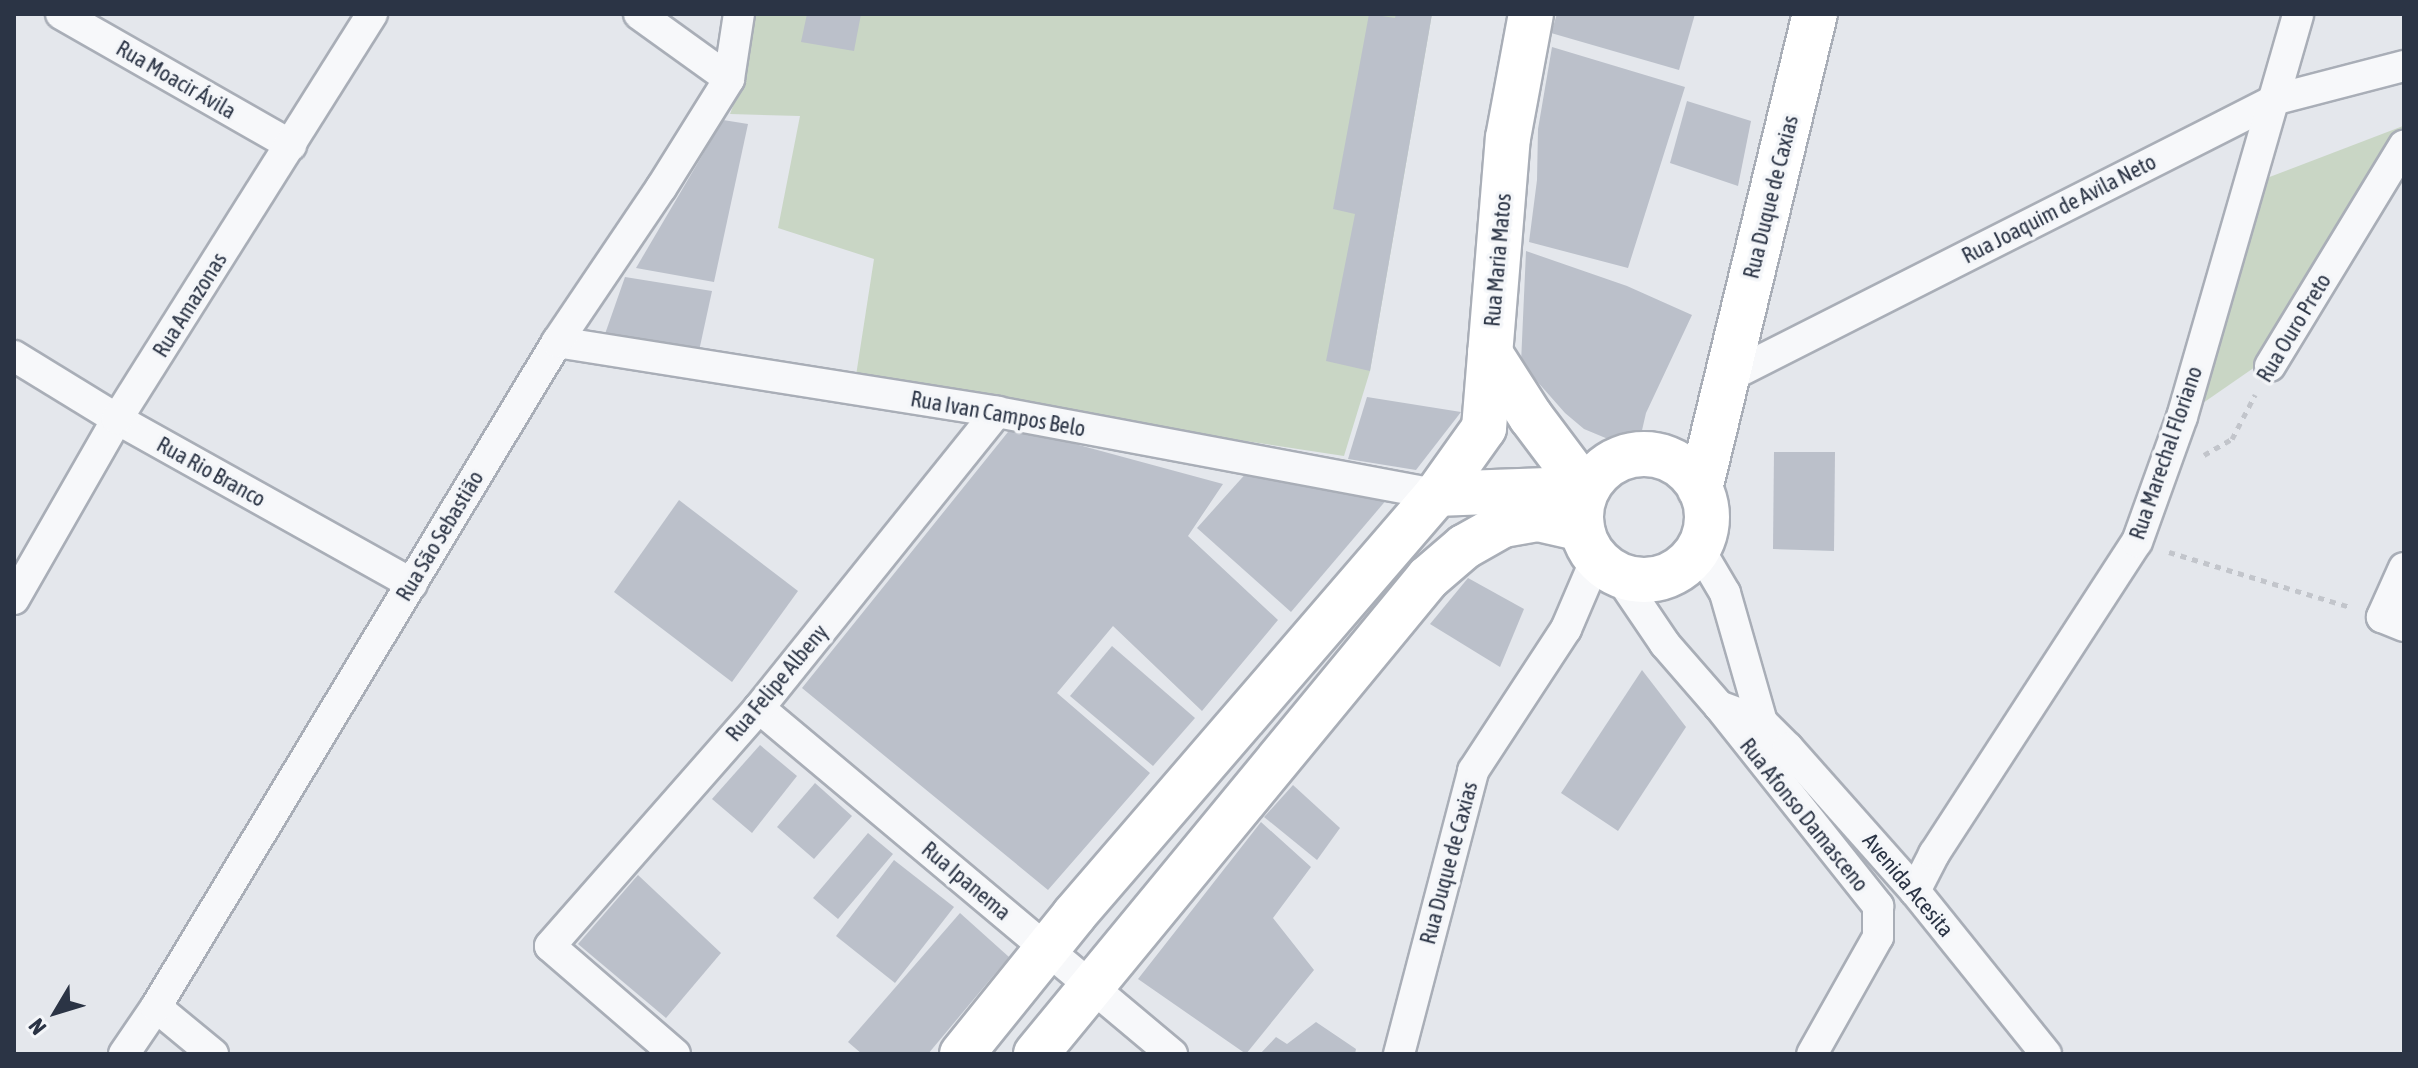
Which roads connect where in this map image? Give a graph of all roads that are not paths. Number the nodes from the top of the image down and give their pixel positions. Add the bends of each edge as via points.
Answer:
1 (61, 14) edge
2 (372, 14) edge
3 (639, 14) edge
4 (739, 14) edge
5 (1531, 14) edge
6 (1815, 14) edge
7 (2298, 14) edge
8 (2404, 66) edge
9 (729, 79) junction
10 (2277, 99) junction
11 (291, 145) junction
12 (2404, 146) edge
13 (557, 342) junction
14 (1490, 353) junction
15 (14, 356) edge
16 (2270, 366) road end
17 (1724, 379) junction
18 (997, 412) junction
19 (117, 419) junction
20 (1700, 489) junction
21 (1437, 494) junction
22 (1596, 538) junction
23 (1699, 549) junction
24 (2404, 568) edge
25 (412, 584) junction
26 (14, 599) edge
27 (2393, 621) edge
28 (1719, 706) junction
29 (759, 708) junction
30 (1762, 722) junction
31 (1915, 891) junction
32 (1047, 949) junction
33 (1093, 987) junction
34 (156, 1007) junction
35 (124, 1054) edge
36 (213, 1054) edge
37 (675, 1054) edge
38 (962, 1054) edge
39 (1036, 1054) edge
40 (1172, 1054) edge
41 (1399, 1054) edge
42 (1812, 1054) edge
43 (2046, 1054) edge

1 - 11 street, Rua Moacir Ávila
2 - 11 street, Rua Amazonas
3 - 9 street
4 - 9 street, Rua São Sebastião
5 - 14 main road, Rua Maria Matos via 1508,138
6 - 17 main road, Rua Duque de Caxias
7 - 10 street, Rua Marechal Floriano
8 - 10 street, Rua Joaquim de Avila Neto
9 - 13 street, Rua São Sebastião
10 - 17 street, Rua Joaquim de Avila Neto
10 - 31 street, Rua Marechal Floriano via 2182,417 2137,542
11 - 19 street, Rua Amazonas
12 - 16 street, Rua Ouro Preto
13 - 18 street, Rua Ivan Campos Belo
13 - 25 street, Rua São Sebastião
14 - 21 main road, Rua Maria Matos via 1484,428
14 - 22 main road
15 - 19 street, Rua Rio Branco
17 - 20 main road, Rua Duque de Caxias
18 - 21 street, Rua Ivan Campos Belo
18 - 29 street, Rua Felipe Albeny
19 - 25 street, Rua Rio Branco
19 - 26 street, Rua Amazonas
20 - 22 main road via 1673,460 1634,454 1614,460
20 - 23 main road via 1708,525
21 - 22 main road
21 - 32 main road, Rua Maria Matos
22 - 23 main road via 1647,581 1685,567
22 - 28 street, Avenida Acesita via 1665,644
22 - 33 main road via 1538,519 1503,525 1464,547 1428,578
22 - 41 street, Rua Duque de Caxias via 1566,629 1473,771
23 - 30 street, Avenida Acesita via 1725,593
24 - 27 street
25 - 34 street, Rua São Sebastião
28 - 30 street, Avenida Acesita
28 - 42 street, Rua Afonso Damasceno via 1878,906 1878,937
29 - 32 street, Rua Ipanema
29 - 37 street, Rua Felipe Albeny via 550,946
30 - 31 street, Avenida Acesita
31 - 43 street, Avenida Acesita
32 - 33 street, Rua Ipanema
32 - 38 main road, Rua Maria Matos
33 - 39 main road
33 - 40 street, Rua Ipanema
34 - 35 street, Rua São Sebastião
34 - 36 street

